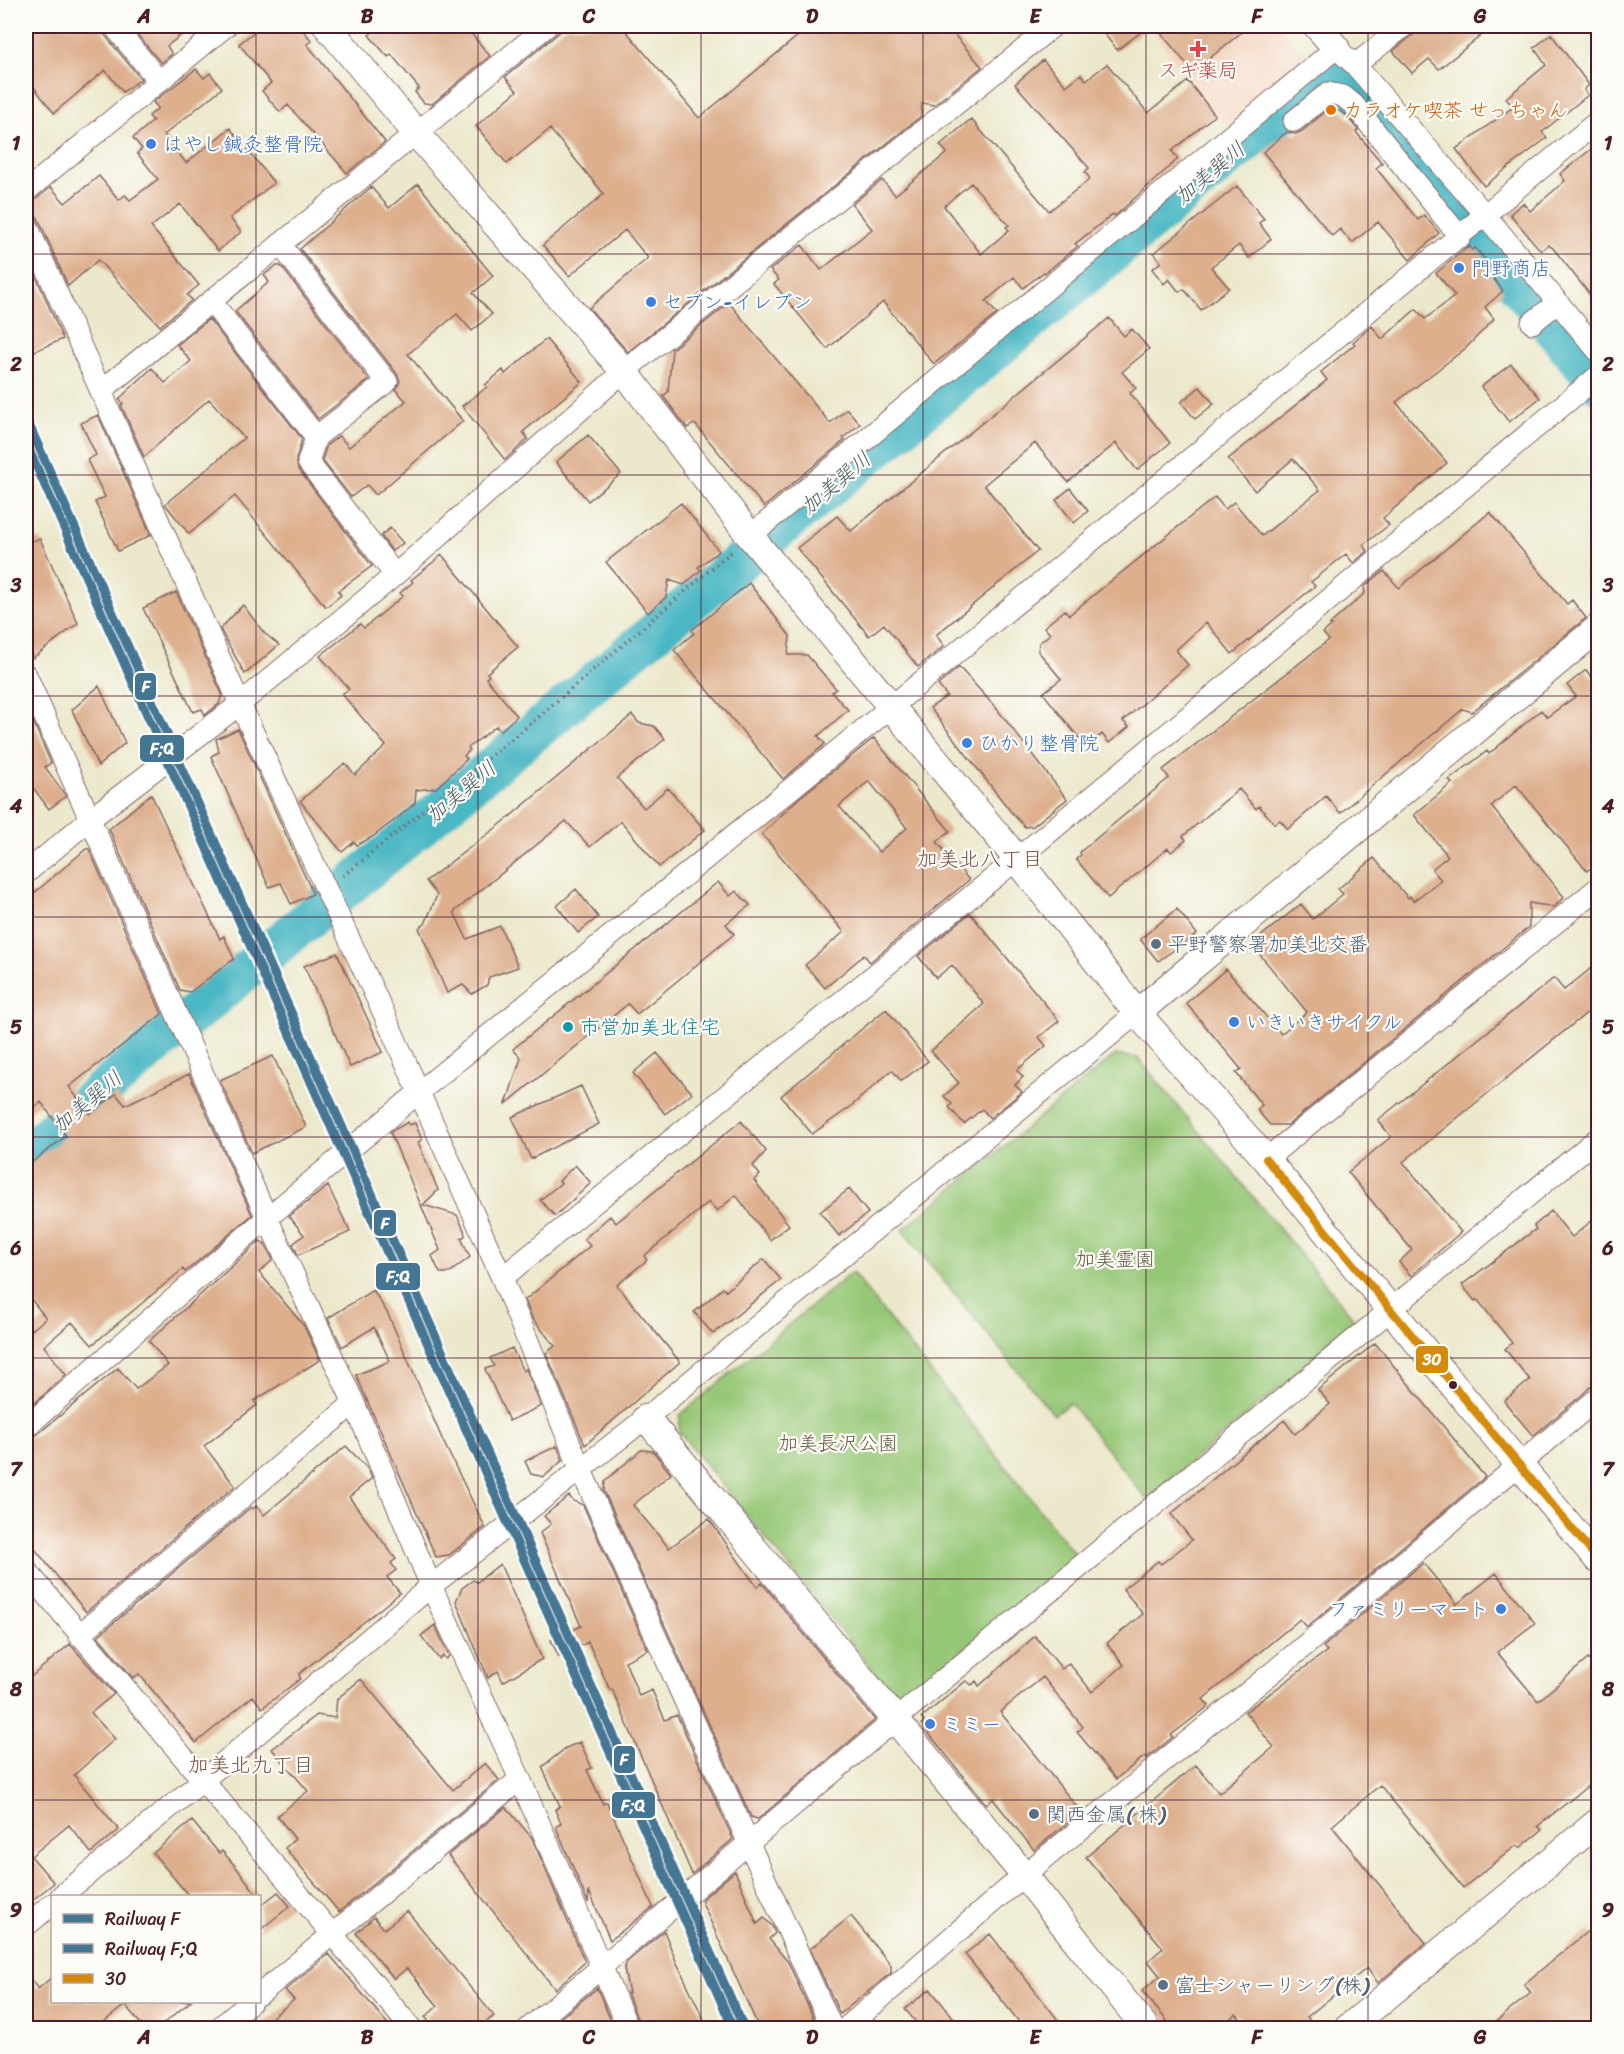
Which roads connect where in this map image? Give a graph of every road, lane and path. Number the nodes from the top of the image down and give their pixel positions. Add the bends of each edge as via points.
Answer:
1 (114, 26) edge
2 (327, 26) edge
3 (547, 26) edge
4 (1053, 26) edge
5 (1317, 26) edge
6 (1404, 26) edge
7 (218, 28) edge
8 (1346, 57) junction
9 (159, 81) junction
10 (1363, 97) junction
11 (1294, 121) dead end
12 (1599, 121) edge
13 (1390, 130) junction
14 (416, 133) junction
15 (26, 190) edge
16 (26, 223) edge
17 (1472, 227) junction
18 (280, 244) junction
19 (211, 301) junction
20 (1599, 351) edge
21 (624, 371) junction
22 (1596, 378) edge
23 (100, 392) junction
24 (316, 437) junction
25 (756, 544) junction
26 (395, 575) junction
27 (1599, 628) edge
28 (26, 675) edge
29 (240, 704) junction
30 (891, 707) junction
31 (90, 819) junction
32 (1017, 859) junction
33 (26, 873) edge
34 (1599, 888) edge
35 (329, 896) junction
36 (1137, 1013) junction
37 (418, 1093) junction
38 (1599, 1138) edge
39 (1266, 1160) junction
40 (267, 1218) junction
41 (502, 1278) junction
42 (1392, 1310) junction
43 (1599, 1398) edge
44 (354, 1403) junction
45 (646, 1418) junction
46 (26, 1427) edge
47 (1518, 1464) junction
48 (580, 1468) junction
49 (1599, 1560) edge
50 (26, 1570) edge
51 (431, 1586) junction
52 (80, 1635) junction
53 (896, 1719) junction
54 (520, 1779) junction
55 (202, 1781) junction
56 (1599, 1822) edge
57 (748, 1844) junction
58 (1024, 1875) junction
59 (62, 1895) edge
60 (51, 1905) edge
61 (26, 1926) edge
62 (331, 1934) junction
63 (601, 1970) junction
64 (261, 1993) edge
65 (249, 2003) edge
66 (219, 2028) edge
67 (411, 2028) edge
68 (529, 2028) edge
69 (628, 2028) edge
70 (832, 2028) edge
71 (846, 2028) edge
72 (1146, 2028) edge
73 (1348, 2028) edge

1 - 9 street
2 - 14 street
3 - 14 street
4 - 21 street
5 - 8 street
6 - 8 street
7 - 9 street
8 - 10 street
8 - 25 street
9 - 15 street
10 - 11 street via 1328,93
10 - 13 street
10 - 13 street
12 - 17 street
13 - 17 street
13 - 17 street
14 - 18 street
14 - 21 street
16 - 23 street
17 - 20 street via 1544,313
17 - 30 street
18 - 19 street
18 - 24 street via 387,382
19 - 23 street
19 - 24 street
21 - 25 street
21 - 26 street
22 - 32 street
23 - 29 street
24 - 26 street via 308,462
25 - 30 street
25 - 35 path via 529,725
26 - 29 street
27 - 36 street
28 - 31 street
29 - 31 street
29 - 35 street
30 - 32 street
30 - 37 street
31 - 33 street
31 - 40 street
32 - 36 street
32 - 41 street
34 - 39 street
35 - 37 street
36 - 39 street
36 - 45 street
37 - 40 street
37 - 41 street
38 - 42 street
39 - 42 street
40 - 44 street
40 - 46 street
41 - 48 street
42 - 47 street
42 - 53 street
43 - 47 street
44 - 51 street
44 - 52 street
45 - 48 street
45 - 53 street
47 - 49 street
47 - 58 street via 1290,1658
48 - 51 street
48 - 57 street
50 - 52 street
51 - 54 street
51 - 55 street
52 - 55 street
53 - 57 street
53 - 58 street
54 - 62 street
54 - 63 street
55 - 59 street
55 - 62 street
56 - 73 street
57 - 63 street
57 - 70 street
58 - 71 street
58 - 72 street
60 - 61 street
62 - 64 street
62 - 67 street
63 - 68 street
63 - 69 street
65 - 66 street

